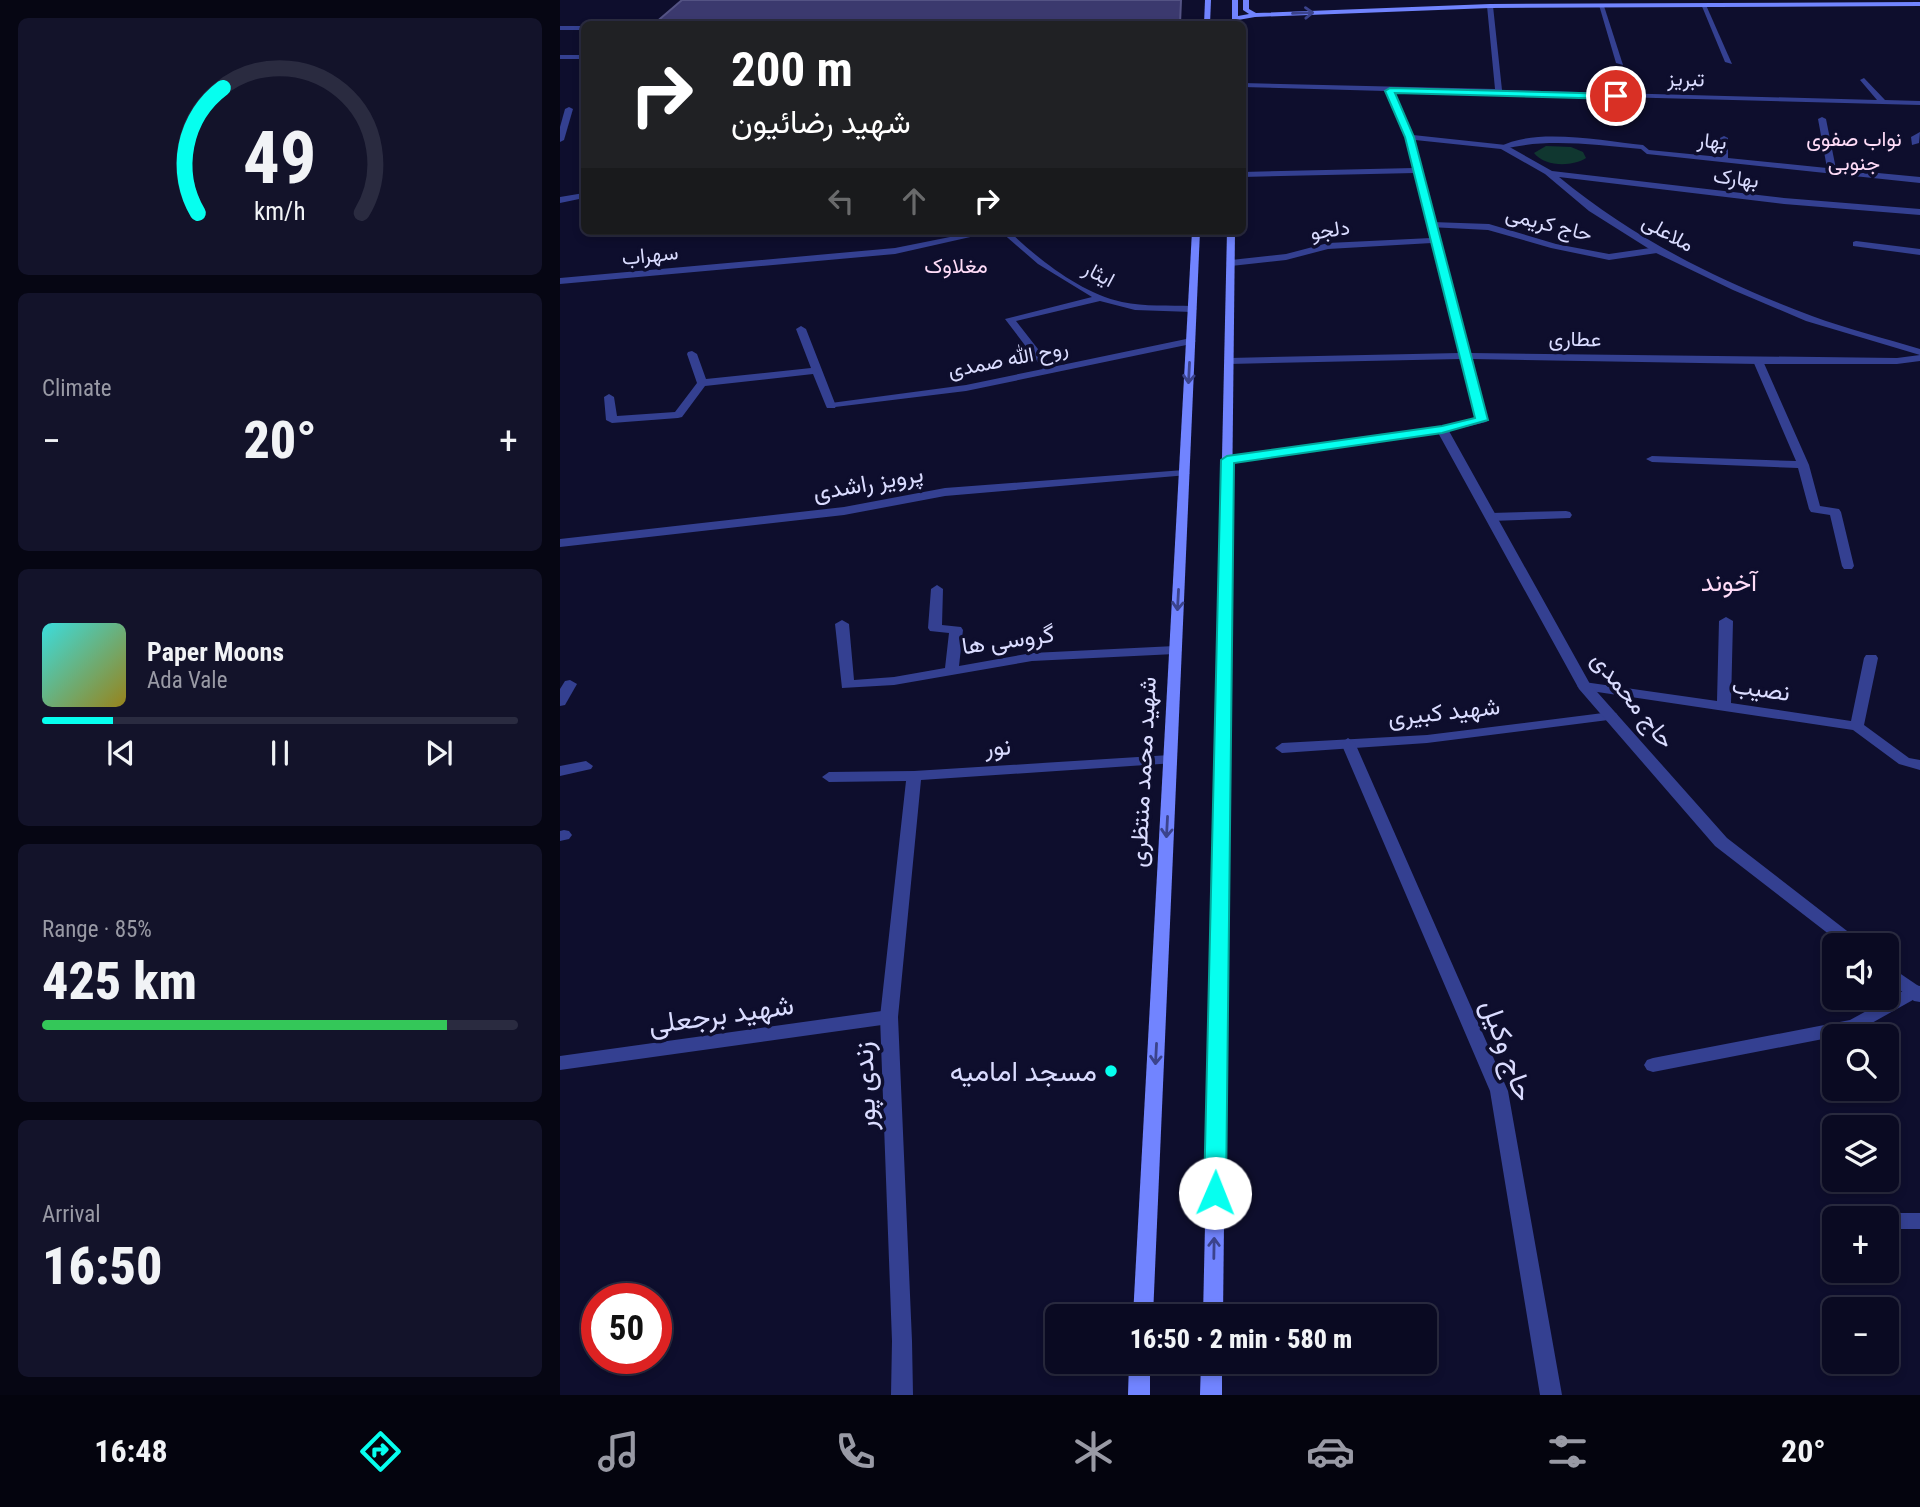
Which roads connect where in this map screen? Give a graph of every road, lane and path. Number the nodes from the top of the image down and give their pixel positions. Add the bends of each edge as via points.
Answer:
1 (1235, 0) edge
2 (1246, 0) edge
3 (1920, 4) edge
4 (1703, 5) junction
5 (1490, 6) junction
6 (1601, 6) junction
7 (1255, 15) junction
8 (1235, 21) edge
9 (1238, 21) edge
10 (560, 28) edge
11 (581, 28) edge
12 (560, 57) edge
13 (581, 57) edge
14 (1729, 62) dead end
15 (1620, 63) dead end
16 (1864, 80) dead end
17 (1246, 85) edge
18 (1390, 91) junction
19 (1499, 94) junction
20 (1882, 101) junction
21 (1920, 103) edge
22 (569, 109) dead end
23 (1822, 119) dead end
24 (1920, 134) edge
25 (1410, 137) junction
26 (1724, 138) dead end
27 (560, 140) edge
28 (1915, 143) dead end
29 (1503, 147) junction
30 (1724, 160) junction
31 (1419, 170) junction
32 (1832, 171) junction
33 (1548, 172) junction
34 (1246, 175) edge
35 (1920, 180) edge
36 (581, 196) edge
37 (560, 200) edge
38 (1920, 212) edge
39 (1433, 225) junction
40 (973, 235) edge
41 (1007, 235) edge
42 (1196, 235) edge
43 (1231, 235) edge
44 (1436, 240) junction
45 (1856, 244) dead end
46 (1657, 250) junction
47 (1920, 252) edge
48 (1231, 263) junction
49 (560, 281) edge
50 (1102, 298) junction
51 (1192, 309) junction
52 (802, 329) dead end
53 (1191, 341) junction
54 (692, 354) dead end
55 (1920, 355) edge
56 (1467, 356) junction
57 (1229, 361) junction
58 (1758, 361) junction
59 (818, 370) junction
60 (1049, 370) junction
61 (702, 383) junction
62 (609, 397) dead end
63 (1442, 429) junction
64 (1652, 459) dead end
65 (1227, 460) junction
66 (1803, 465) junction
67 (1184, 473) junction
68 (1566, 514) dead end
69 (1491, 517) junction
70 (560, 543) edge
71 (1849, 566) dead end
72 (937, 589) dead end
73 (1726, 621) dead end
74 (842, 624) dead end
75 (1175, 650) junction
76 (1871, 658) dead end
77 (953, 671) junction
78 (570, 684) dead end
79 (1584, 685) junction
80 (560, 702) edge
81 (1724, 706) junction
82 (1611, 716) junction
83 (1857, 726) junction
84 (1348, 743) junction
85 (1282, 747) dead end
86 (1170, 760) junction
87 (1920, 765) edge
88 (586, 766) dead end
89 (560, 771) edge
90 (914, 776) junction
91 (829, 777) dead end
92 (1839, 933) edge
93 (1899, 980) edge
94 (1917, 994) edge
95 (889, 1017) junction
96 (560, 1063) edge
97 (1653, 1065) dead end
98 (1899, 1221) edge
99 (1920, 1221) edge
100 (1144, 1304) edge
101 (1213, 1304) edge
102 (1140, 1374) edge
103 (1212, 1374) edge
104 (902, 1395) edge
105 (1139, 1395) edge
106 (1212, 1395) edge
107 (1550, 1395) edge

1 - 8 main road
2 - 7 main road via 1247,10
3 - 4 main road
4 - 6 main road
4 - 14 street
5 - 6 main road
7 -> 5 main road
5 - 19 street
6 - 15 street
7 - 9 main road
10 - 11 street
12 - 13 street
16 - 20 street
17 - 18 street, تبریز
18 - 19 street, تبریز
18 - 25 street
19 - 20 street, تبریز
20 - 21 street, تبریز
22 - 27 street
23 - 32 street
24 - 28 street
25 - 29 street, ملاعلی
25 - 31 street
26 - 30 street
29 - 30 street, بهار via 1525,140 1557,140
29 - 33 street, ملاعلی
30 - 32 street, بهار
31 - 34 street
31 - 39 street
32 - 35 street, بهار
33 - 38 street, بهارک via 1784,201
33 - 46 street, ملاعلی via 1592,209
36 - 37 street
39 - 44 street
39 - 46 street, حاج کریمی via 1489,227 1609,257
40 - 49 street, سهراب via 895,251
41 - 50 street, ایثار
42 - 51 main road, شهید محمد منتظری
43 - 48 main road
44 - 48 street, دلجو via 1328,246 1286,257
44 - 56 street
45 - 47 street
46 - 55 street, ملاعلی via 1810,319
48 - 57 main road
50 - 51 street, ایثار via 1116,304
50 - 60 street via 1010,319
51 - 53 main road, شهید محمد منتظری
52 - 59 street
53 - 60 street, روح الله صمدی
53 -> 67 main road, شهید محمد منتظری
54 - 61 street
55 - 58 street, عطاری via 1897,360
56 - 57 street, عطاری
56 - 58 street, عطاری
56 - 63 street via 1482,420
57 - 65 main road
58 - 66 street
59 - 60 street, روح الله صمدی via 831,406 966,388
59 - 61 street
61 - 62 street via 678,415 612,420
63 - 65 street
63 - 69 street, حاج محمدی
64 - 66 street
101 -> 65 main road
66 - 71 street via 1815,509 1835,512
67 - 70 street, پرویز راشدی via 945,492 844,511
67 -> 75 main road, شهید محمد منتظری
68 - 69 street
69 - 79 street, حاج محمدی
72 - 77 street via 934,628 956,630
73 - 81 street
74 - 77 street, گروسی ها via 847,685
75 - 77 street, گروسی ها via 1032,657
75 - 86 main road, شهید محمد منتظری
76 - 83 street
78 - 80 street
79 - 81 street, نصیب
79 - 82 street, حاج محمدی
81 - 83 street, نصیب
82 - 84 street, شهید کبیری via 1427,739
82 - 92 street, حاج محمدی via 1721,842
83 - 87 street, نصیب via 1904,761
84 - 85 street, شهید کبیری
84 - 107 street, حاج وکیل via 1499,1091
86 - 90 street, نور
86 -> 100 main road, شهید محمد منتظری
88 - 89 street
90 - 91 street, نور
90 - 95 street, زندی پور
93 - 94 street
94 - 97 street via 1854,1026
95 - 96 street, شهید برجعلی
95 - 104 street, زندی پور
98 - 99 street
102 - 105 main road
103 - 106 main road

